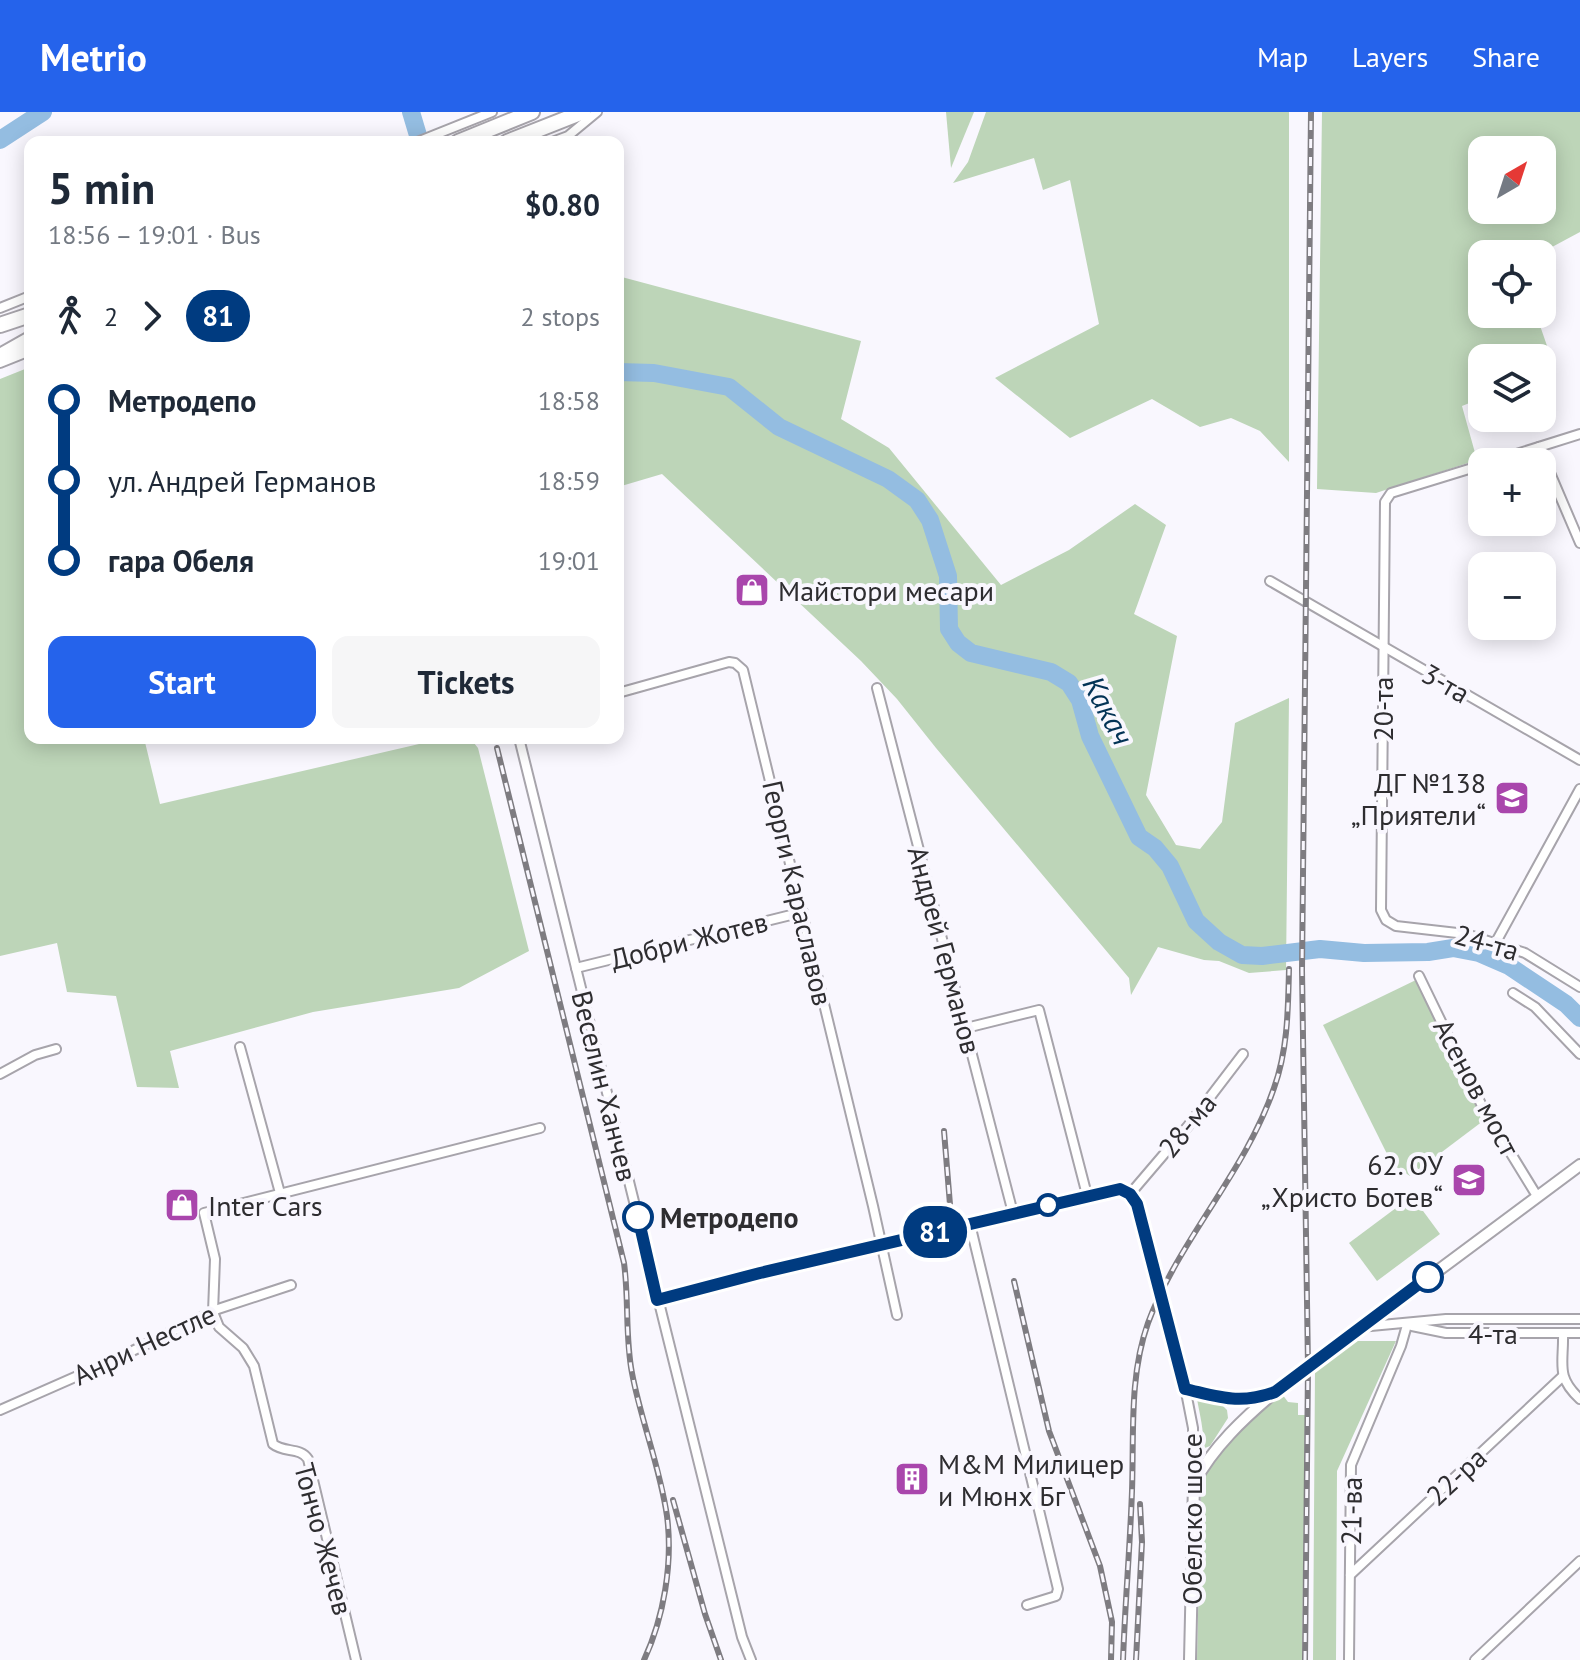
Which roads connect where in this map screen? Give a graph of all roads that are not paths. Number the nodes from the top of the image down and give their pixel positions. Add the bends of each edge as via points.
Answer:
1 (492, 112) edge
2 (532, 112) edge
3 (583, 112) edge
4 (597, 112) edge
5 (432, 136) edge
6 (473, 136) edge
7 (522, 136) edge
8 (568, 136) edge
9 (24, 298) edge
10 (0, 308) edge
11 (24, 317) edge
12 (0, 323) edge
13 (24, 339) edge
14 (24, 341) edge
15 (0, 347) edge
16 (24, 353) edge
17 (0, 356) edge
18 (0, 363) edge
19 (1580, 434) edge
20 (1539, 447) junction
21 (1536, 448) edge
22 (1468, 470) edge
23 (1580, 543) edge
24 (1270, 581) dead end
25 (1382, 647) junction
26 (877, 688) dead end
27 (624, 691) edge
28 (520, 744) edge
29 (1580, 760) edge
30 (1580, 789) edge
31 (803, 912) junction
32 (1386, 920) joint
33 (1496, 942) junction
34 (576, 968) junction
35 (1419, 976) dead end
36 (1580, 987) edge
37 (1513, 993) dead end
38 (966, 1028) junction
39 (240, 1047) dead end
40 (56, 1049) dead end
41 (1243, 1054) dead end
42 (1580, 1054) edge
43 (0, 1074) edge
44 (540, 1128) dead end
45 (1580, 1165) edge
46 (280, 1193) junction
47 (1130, 1194) junction
48 (1087, 1195) junction
49 (1537, 1196) junction
50 (1013, 1213) junction
51 (970, 1224) junction
52 (882, 1245) junction
53 (291, 1285) dead end
54 (657, 1300) junction
55 (213, 1312) junction
56 (897, 1315) dead end
57 (1580, 1319) edge
58 (1407, 1325) junction
59 (1360, 1327) junction
60 (1563, 1333) junction
61 (1580, 1333) edge
62 (1562, 1377) junction
63 (1185, 1389) junction
64 (1275, 1392) junction
65 (1580, 1399) edge
66 (0, 1410) edge
67 (1194, 1483) junction
68 (1580, 1561) edge
69 (1350, 1575) junction
70 (1027, 1605) dead end
71 (356, 1660) edge
72 (751, 1660) edge
73 (1190, 1660) edge
74 (1349, 1660) edge
75 (1475, 1660) edge

1 - 5 street
2 - 6 highway
3 - 7 highway
4 - 8 street
9 - 10 street
11 - 12 highway
13 - 15 highway
14 - 17 highway
16 - 18 street
19 - 20 street
20 - 21 street
20 - 23 street
22 - 25 street, 20-та via 1386,497
24 - 25 street, 3-та
25 - 29 street, 3-та
25 - 32 street, 20-та via 1381,910
26 - 38 street, Андрей Германов
27 - 31 street, Георги Караславов via 729,662 743,670
28 - 34 street, Веселин Ханчев
30 - 33 street
31 - 34 street, Добри Жотев
31 - 52 street, Георги Караславов
32 - 33 street, 24-та
33 - 36 street, 24-та via 1541,961
34 - 54 street, Веселин Ханчев
35 - 49 street, Асенов мост via 1483,1108
37 - 42 street, 24-та via 1544,1015
38 - 48 street via 1039,1010
38 - 50 street, Андрей Германов
39 - 46 street
40 - 43 street
41 - 47 street, 28-ма
44 - 46 street
45 - 49 street
46 - 55 street via 204,1213 215,1259
47 - 48 street via 1120,1189
47 - 63 street, Обелско шосе via 1137,1204
48 - 50 street
49 - 59 street
50 - 51 street
51 - 52 street
51 - 70 street via 1058,1589 1056,1596
52 - 54 street
52 - 56 street, Георги Караславов
53 - 55 street, Анри Нестле
54 - 72 street, Веселин Ханчев
55 - 66 street, Анри Нестле
55 - 71 street, Тончо Жечев via 219,1327 254,1366 273,1444 300,1451 308,1459
57 - 58 street, 4-та via 1446,1319
58 - 59 street, 4-та
58 - 60 street, 4-та via 1446,1333
58 - 69 street, 21-ва via 1351,1465
59 - 64 street
60 - 61 street, 4-та
60 - 62 street
62 - 65 street
62 - 69 street, 22-ра
63 - 64 street via 1233,1400
63 - 67 street, Обелско шосе via 1193,1428
64 - 67 street via 1244,1418
67 - 73 street, Обелско шосе
68 - 75 street
69 - 74 street, 21-ва

